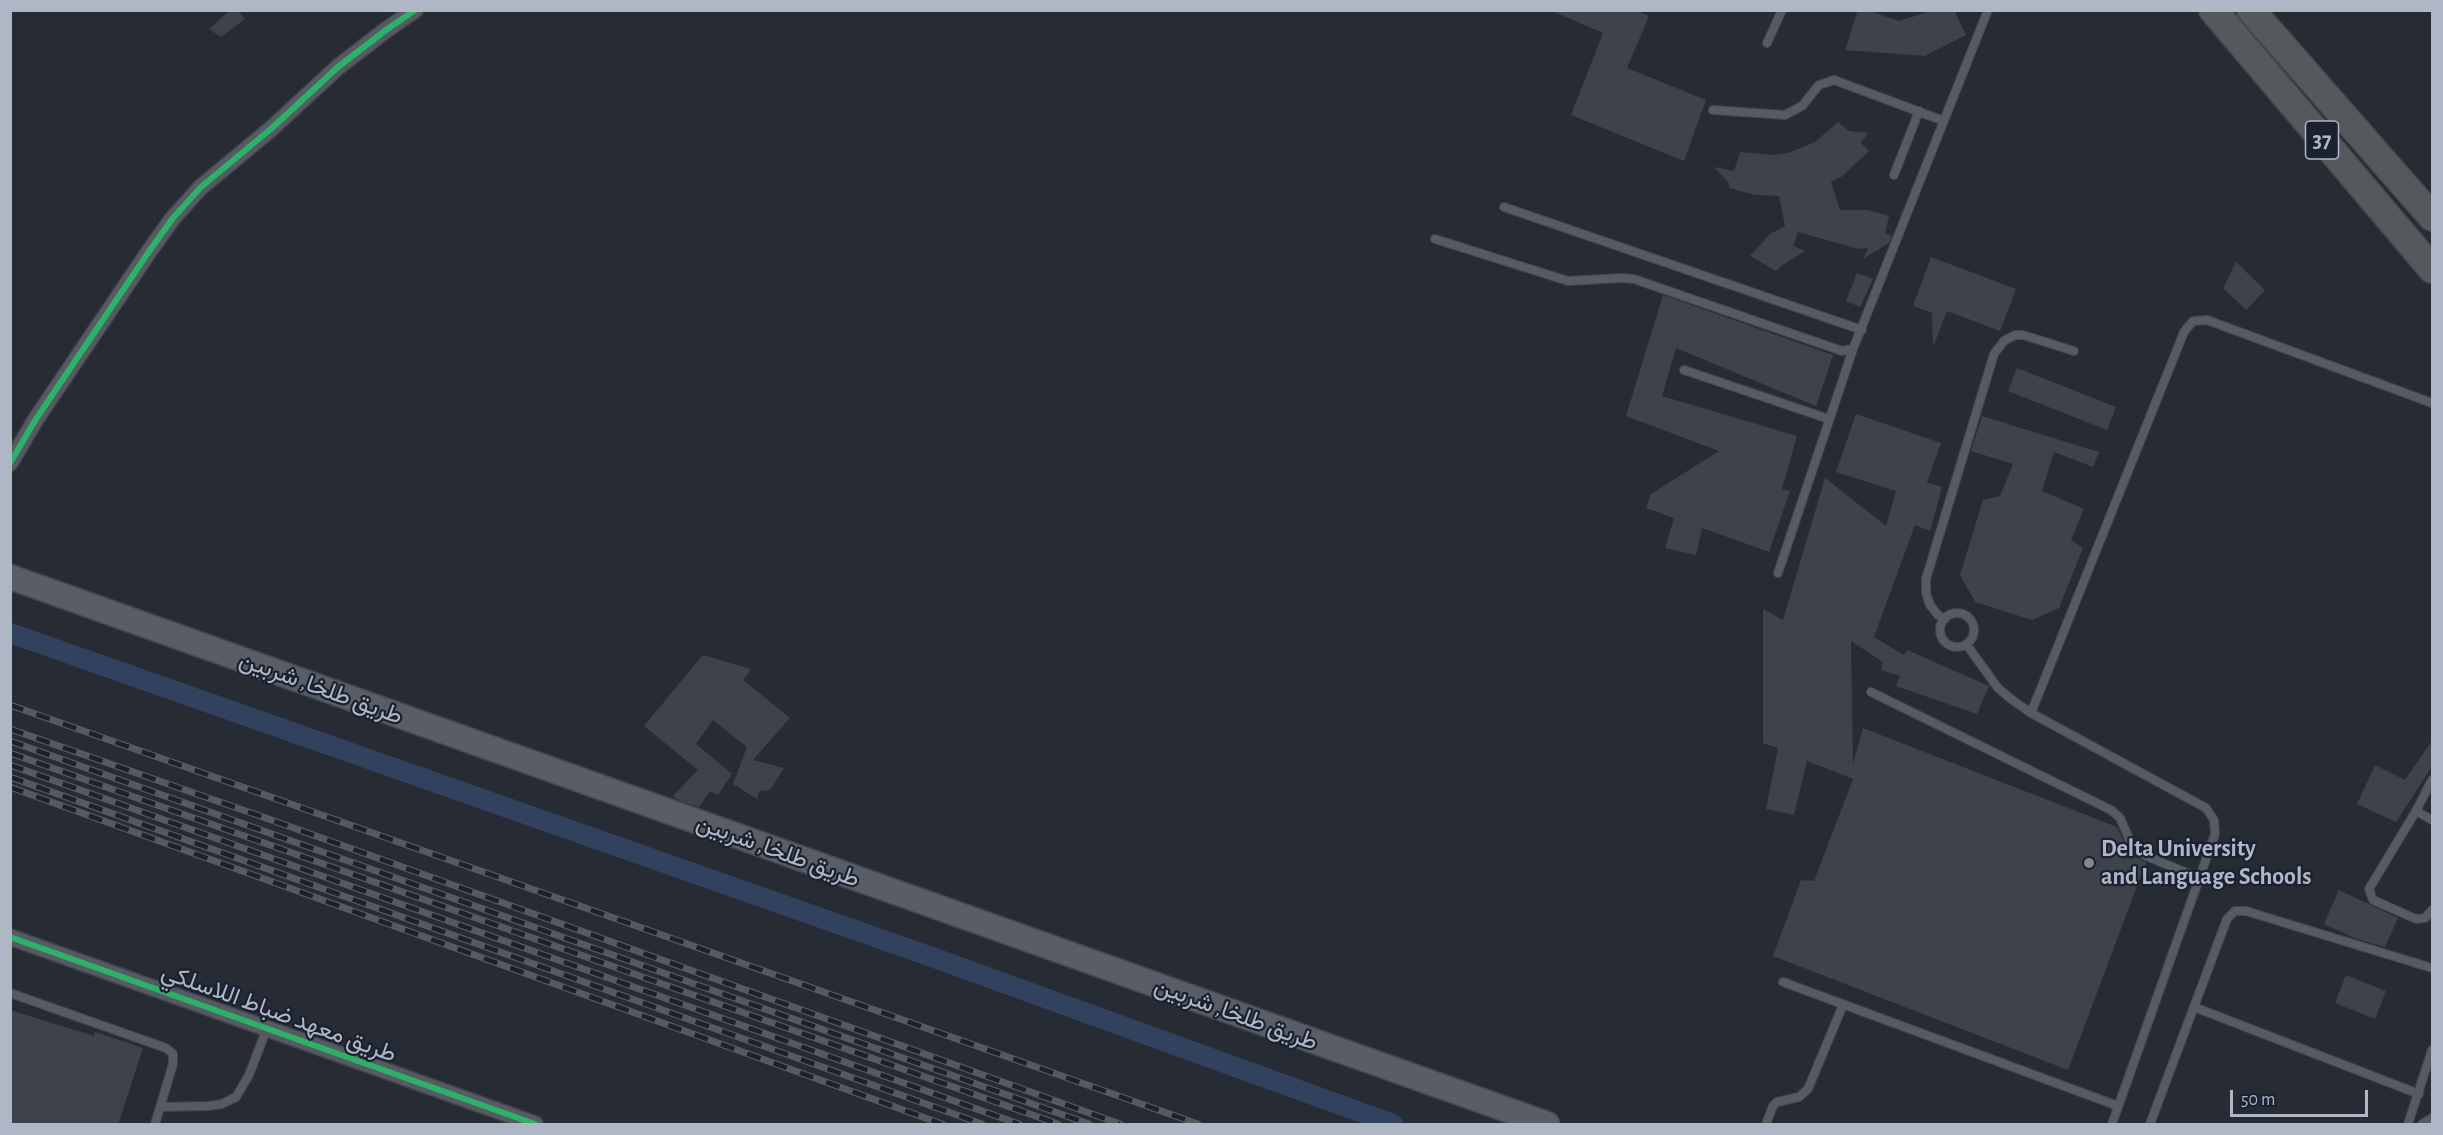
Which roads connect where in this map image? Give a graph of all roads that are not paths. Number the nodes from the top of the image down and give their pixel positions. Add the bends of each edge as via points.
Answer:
1 (415, 10) edge
2 (1782, 10) edge
3 (1988, 10) edge
4 (2213, 10) edge
5 (2253, 13) edge
6 (2230, 32) junction
7 (1767, 43) dead end
8 (1713, 110) dead end
9 (1919, 111) junction
10 (1944, 121) junction
11 (1894, 175) dead end
12 (1504, 207) dead end
13 (2433, 217) edge
14 (1435, 239) dead end
15 (2433, 269) edge
16 (1862, 330) junction
17 (1853, 349) junction
18 (2074, 351) dead end
19 (1684, 370) dead end
20 (2433, 403) edge
21 (1829, 419) junction
22 (10, 463) edge
23 (1778, 573) dead end
24 (10, 577) edge
25 (1945, 619) junction
26 (1966, 644) junction
27 (1870, 692) dead end
28 (2031, 713) junction
29 (2433, 780) edge
30 (2416, 811) junction
31 (2433, 820) edge
32 (2199, 878) junction
33 (2433, 910) edge
34 (10, 937) edge
35 (2433, 968) edge
36 (1783, 982) dead end
37 (10, 993) edge
38 (1844, 1005) junction
39 (2194, 1007) junction
40 (267, 1028) junction
41 (2433, 1050) edge
42 (2419, 1094) junction
43 (2118, 1106) junction
44 (160, 1107) junction
45 (2433, 1118) edge
46 (155, 1125) edge
47 (535, 1125) edge
48 (1547, 1125) edge
49 (1766, 1125) edge
50 (2112, 1125) edge
51 (2150, 1125) edge
52 (2408, 1125) edge
53 (2422, 1125) edge

1 - 22 street via 338,67 187,202 118,296
2 - 7 lane
3 - 10 lane
4 - 6 highway, 37
5 - 6 highway
5 - 13 highway, 37
6 - 15 highway, 37
8 - 9 lane via 1785,115 1802,105 1819,85 1833,80
9 - 10 lane
9 - 11 lane
10 - 16 lane
12 - 16 lane
14 - 17 lane via 1568,281 1634,279 1842,351
16 - 17 lane
17 - 21 lane
18 - 25 lane via 2023,334 2004,341 1994,354 1926,579 1930,605
19 - 21 lane
20 - 28 lane via 2207,320 2193,321 2184,332
21 - 23 lane
24 - 48 main road, طريق طلخا, شربين
25 - 26 lane via 1941,630 1944,640 1954,646
25 - 26 lane via 1960,613 1970,619 1974,630
26 - 28 lane via 1998,688
27 - 32 lane via 2111,810 2120,818 2139,853
28 - 32 lane via 2206,808 2214,820 2215,834
29 - 30 lane
30 - 31 lane
30 - 33 lane via 2370,885 2369,893 2373,900 2416,919 2425,918
32 - 43 lane
34 - 40 street, طريق معهد ضباط اللاسلكي
35 - 39 lane via 2241,910 2227,919
36 - 38 lane
37 - 44 lane via 166,1048 173,1054 173,1064
38 - 43 lane
38 - 49 lane via 1808,1089 1799,1097 1777,1102
39 - 42 lane
39 - 51 lane
40 - 44 lane via 236,1097 208,1106
40 - 47 street, طريق معهد ضباط اللاسلكي
41 - 42 lane
42 - 52 lane
43 - 50 lane
44 - 46 lane
45 - 53 lane

